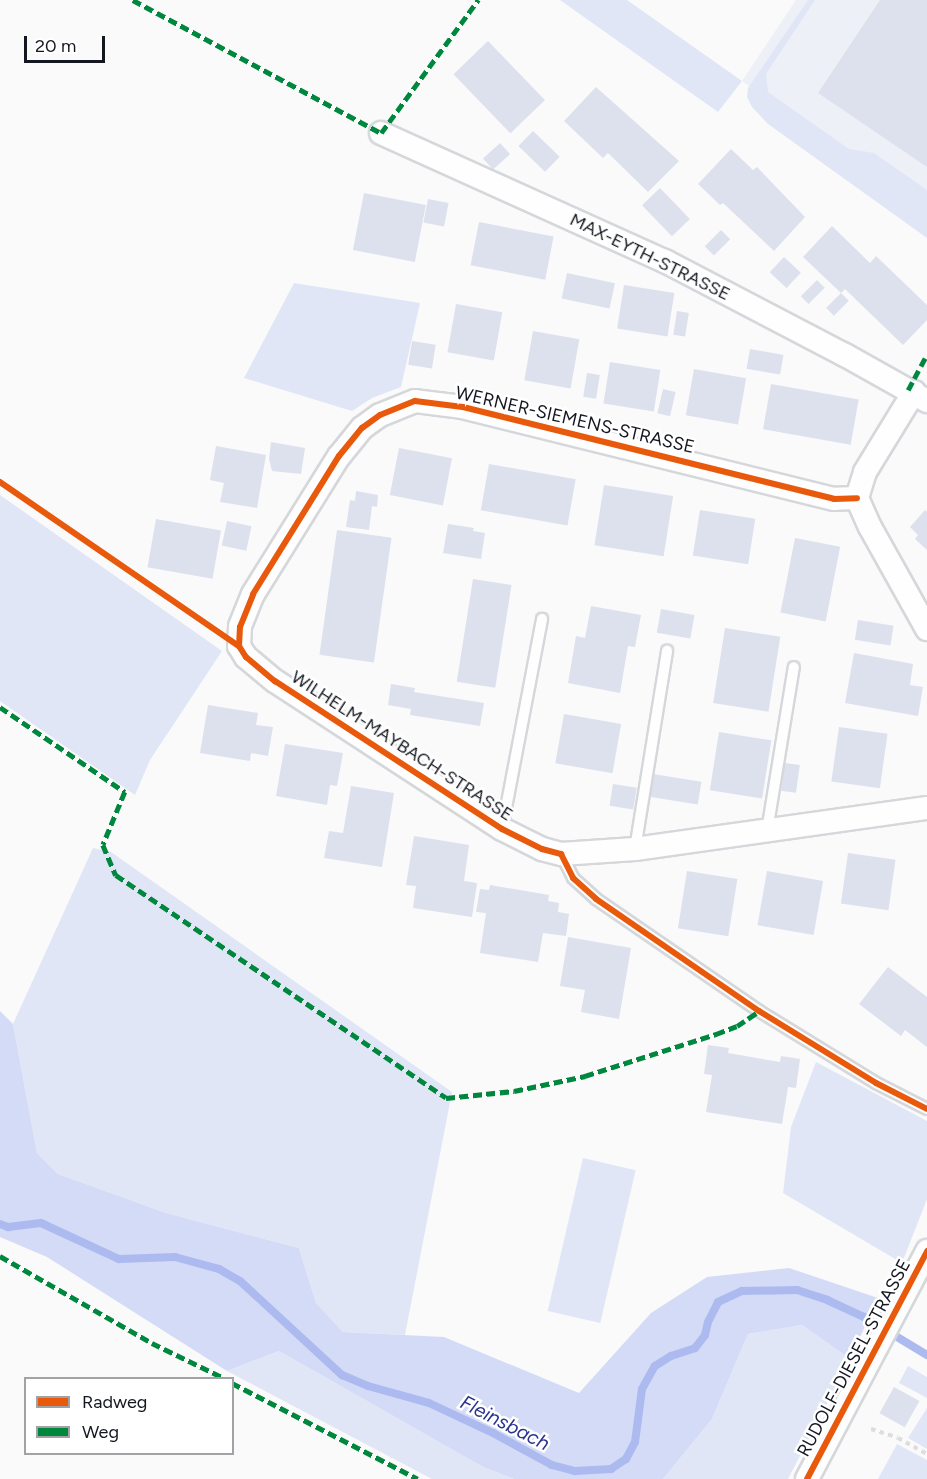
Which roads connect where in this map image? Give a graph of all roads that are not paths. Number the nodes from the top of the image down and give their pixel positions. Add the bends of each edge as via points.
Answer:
1 (381, 133) dead end
2 (920, 397) edge
3 (857, 498) junction
4 (542, 619) dead end
5 (927, 629) edge
6 (239, 646) joint
7 (667, 651) dead end
8 (794, 667) dead end
9 (927, 808) edge
10 (502, 829) junction
11 (767, 831) junction
12 (635, 849) junction
13 (561, 854) junction
14 (927, 1109) edge
15 (927, 1251) edge
16 (807, 1479) edge

1 - 2 street, MAX-EYTH-STRASSE via 665,261
2 - 3 street, MAX-EYTH-STRASSE via 865,472
3 - 5 street
3 - 6 street, WERNER-SIEMENS-STRASSE via 834,499 463,407 415,401 380,414 362,428 339,456 253,594 240,627
4 - 10 lane
6 - 10 street, WILHELM-MAYBACH-STRASSE via 274,681
7 - 12 lane
8 - 11 lane
9 - 11 street, WILHELM-MAYBACH-STRASSE
10 - 13 street, WILHELM-MAYBACH-STRASSE
11 - 12 street, WILHELM-MAYBACH-STRASSE
12 - 13 street, WILHELM-MAYBACH-STRASSE
13 - 14 lane via 573,878 596,899 759,1011 876,1083
15 - 16 street, RUDOLF-DIESEL-STRASSE

